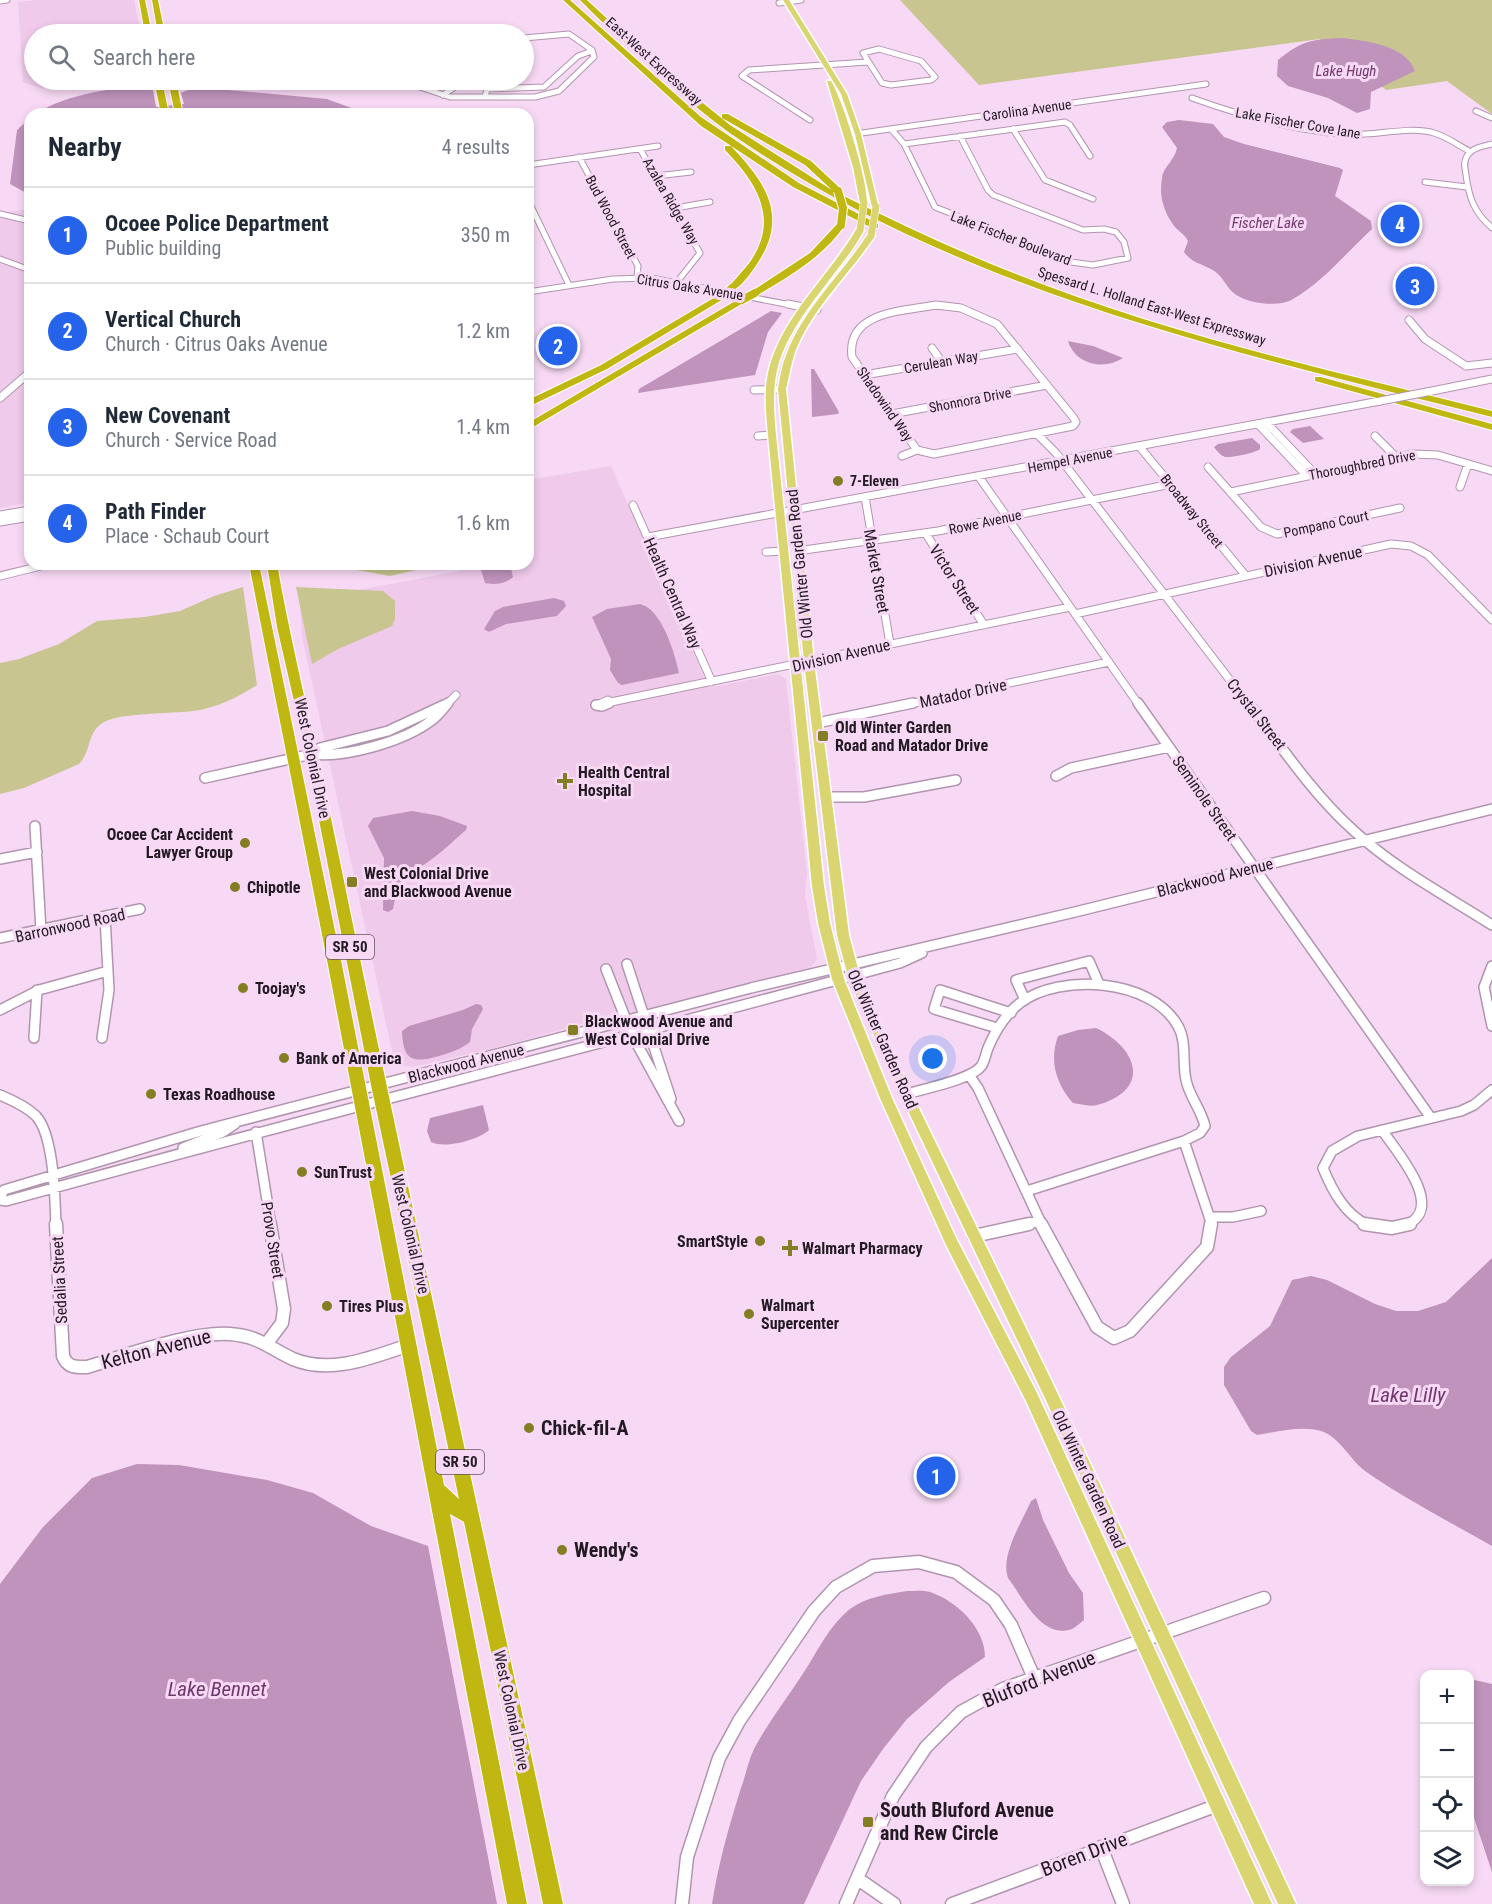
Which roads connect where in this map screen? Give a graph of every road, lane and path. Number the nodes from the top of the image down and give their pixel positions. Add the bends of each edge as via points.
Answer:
1 (7, 0) edge
2 (142, 0) edge
3 (155, 0) edge
4 (583, 0) edge
5 (801, 0) edge
6 (0, 1) edge
7 (782, 1) edge
8 (563, 2) edge
9 (147, 22) joint
10 (150, 24) edge
11 (160, 24) edge
12 (534, 37) edge
13 (592, 51) junction
14 (868, 62) junction
15 (828, 66) junction
16 (819, 67) junction
17 (557, 76) junction
18 (573, 78) junction
19 (673, 81) junction
20 (1206, 84) dead end
21 (534, 88) edge
22 (160, 90) edge
23 (174, 90) edge
24 (428, 90) edge
25 (450, 90) edge
26 (487, 90) edge
27 (443, 95) junction
28 (485, 97) junction
29 (1192, 98) dead end
30 (164, 108) edge
31 (178, 108) edge
32 (1476, 111) dead end
33 (697, 118) junction
34 (1492, 118) edge
35 (810, 120) dead end
36 (1013, 129) junction
37 (892, 130) junction
38 (858, 134) junction
39 (848, 135) junction
40 (960, 136) junction
41 (904, 144) junction
42 (1492, 144) edge
43 (658, 146) dead end
44 (640, 148) junction
45 (1471, 152) junction
46 (1090, 156) dead end
47 (579, 157) junction
48 (534, 164) edge
49 (691, 172) dead end
50 (656, 176) junction
51 (1425, 182) dead end
52 (1467, 187) junction
53 (1094, 199) dead end
54 (710, 202) dead end
55 (675, 208) junction
56 (534, 212) edge
57 (0, 214) edge
58 (24, 220) edge
59 (1492, 228) edge
60 (0, 259) edge
61 (24, 268) edge
62 (637, 277) junction
63 (677, 282) junction
64 (569, 285) junction
65 (534, 291) edge
66 (806, 308) junction
67 (817, 310) junction
68 (1409, 320) dead end
69 (932, 348) dead end
70 (1018, 349) junction
71 (942, 362) junction
72 (1492, 363) edge
73 (864, 375) junction
74 (24, 377) edge
75 (1492, 379) edge
76 (1047, 385) junction
77 (770, 389) junction
78 (782, 389) junction
79 (754, 390) dead end
80 (0, 398) edge
81 (534, 401) edge
82 (564, 404) junction
83 (892, 414) junction
84 (1492, 414) edge
85 (534, 417) edge
86 (1266, 422) junction
87 (534, 423) edge
88 (1258, 424) junction
89 (1492, 426) edge
90 (1045, 433) junction
91 (1037, 434) junction
92 (772, 435) junction
93 (758, 436) dead end
94 (1375, 436) dead end
95 (1139, 446) junction
96 (917, 450) junction
97 (1056, 453) junction
98 (902, 456) dead end
99 (1396, 457) junction
100 (1062, 461) junction
101 (1468, 464) junction
102 (1208, 467) dead end
103 (1492, 471) edge
104 (1315, 474) junction
105 (1306, 475) junction
106 (979, 477) junction
107 (1171, 484) junction
108 (1460, 488) dead end
109 (1231, 492) junction
110 (865, 497) junction
111 (1091, 500) junction
112 (633, 505) dead end
113 (1400, 508) dead end
114 (24, 511) edge
115 (793, 511) junction
116 (780, 513) junction
117 (0, 515) edge
118 (1008, 517) junction
119 (24, 518) edge
120 (0, 522) edge
121 (926, 534) junction
122 (648, 537) junction
123 (873, 543) junction
124 (784, 551) junction
125 (797, 551) junction
126 (766, 552) dead end
127 (24, 570) edge
128 (255, 570) edge
129 (273, 570) edge
130 (0, 576) edge
131 (1246, 576) junction
132 (1163, 593) junction
133 (1072, 610) junction
134 (1492, 620) edge
135 (984, 625) junction
136 (890, 644) junction
137 (810, 662) junction
138 (1108, 662) junction
139 (796, 665) junction
140 (712, 682) junction
141 (456, 695) dead end
142 (598, 705) dead end
143 (817, 723) junction
144 (1169, 747) junction
145 (312, 754) junction
146 (293, 759) junction
147 (1056, 776) dead end
148 (205, 778) dead end
149 (956, 780) dead end
150 (826, 797) junction
151 (1492, 809) edge
152 (35, 826) dead end
153 (1365, 841) junction
154 (37, 852) junction
155 (0, 859) edge
156 (1255, 868) junction
157 (140, 909) dead end
158 (105, 917) junction
159 (1492, 925) edge
160 (41, 931) junction
161 (0, 938) edge
162 (627, 964) dead end
163 (1492, 966) edge
164 (606, 969) dead end
165 (852, 970) junction
166 (108, 971) junction
167 (837, 974) junction
168 (1100, 984) junction
169 (37, 990) junction
170 (1025, 1000) junction
171 (0, 1010) edge
172 (1011, 1013) junction
173 (644, 1017) junction
174 (626, 1022) junction
175 (1492, 1026) edge
176 (997, 1028) junction
177 (649, 1031) junction
178 (632, 1035) junction
179 (34, 1038) dead end
180 (102, 1038) dead end
181 (969, 1075) junction
182 (1492, 1090) edge
183 (380, 1093) junction
184 (906, 1094) junction
185 (0, 1095) edge
186 (360, 1098) junction
187 (1431, 1118) junction
188 (237, 1123) junction
189 (1382, 1130) junction
190 (256, 1132) junction
191 (1184, 1141) junction
192 (171, 1155) junction
193 (52, 1174) junction
194 (54, 1188) junction
195 (1027, 1191) junction
196 (0, 1199) edge
197 (1261, 1211) dead end
198 (1209, 1217) junction
199 (1040, 1221) junction
200 (974, 1236) junction
201 (952, 1243) junction
202 (267, 1343) junction
203 (409, 1345) junction
204 (74, 1367) joint
205 (436, 1490) junction
206 (471, 1516) junction
207 (1264, 1598) dead end
208 (1162, 1634) junction
209 (1143, 1640) junction
210 (1034, 1678) junction
211 (1218, 1805) junction
212 (1101, 1847) junction
213 (858, 1879) junction
214 (517, 1904) edge
215 (553, 1904) edge
216 (682, 1904) edge
217 (846, 1904) edge
218 (894, 1904) edge
219 (952, 1904) edge
220 (1123, 1904) edge
221 (1263, 1904) edge
222 (1287, 1904) edge

1 - 6 street
2 - 9 highway
3 - 11 highway
4 - 19 highway, East-West Expressway
5 - 7 street
7 - 15 main road, Old Winter Garden Road
7 - 16 main road, Old Winter Garden Road
8 - 33 highway, East-West Expressway
9 - 10 highway
12 - 13 street via 569,34
13 - 17 street via 578,56
13 - 18 street via 594,57
14 - 14 street via 886,85 935,77 921,61 887,50 865,52
14 - 15 street
15 - 16 street
15 - 38 main road, Old Winter Garden Road via 844,94
16 - 35 street via 749,70 742,76
16 - 39 main road, Old Winter Garden Road via 835,93
17 - 18 street
17 - 21 street via 542,88
18 - 28 street via 549,95 515,100
19 - 82 highway, bridge via 708,106 808,163 838,191 842,225 817,254
19 - 84 highway, Spessard L. Holland East-West Expressway via 748,142 803,177 884,221 989,267 1067,297 1179,332
20 - 37 street, Carolina Avenue
22 - 30 highway
23 - 31 highway
24 - 27 street
25 - 27 street
26 - 28 street
27 - 28 street via 469,100
29 - 45 street, Lake Fischer Cove lane via 1263,119 1348,135 1427,131
32 - 34 street
33 - 81 highway, bridge via 754,175 768,203 768,233 763,249 753,266 722,296 604,366
33 - 89 highway, Spessard L. Holland East-West Expressway via 832,205 1005,282 1212,350
36 - 40 street
36 - 46 street via 1065,122
36 - 53 street via 1045,180
37 - 38 street, Carolina Avenue
37 - 41 street, Lake Fischer Boulevard
38 - 39 street, Carolina Avenue
38 - 67 main road, Old Winter Garden Road, bridge via 876,207 871,236
39 - 66 main road, Old Winter Garden Road, bridge via 862,184 860,230
40 - 41 street
40 - 41 street, Lake Fischer Boulevard via 993,195 1083,230 1116,232 1125,242 1128,258 1093,265 1071,262 942,211 932,203
42 - 45 street
43 - 44 street
44 - 47 street
44 - 50 street, Azalea Ridge Way
45 - 52 street via 1465,162
47 - 48 street
47 - 62 street, Bud Wood Street via 638,266
49 - 50 street
50 - 55 street, Azalea Ridge Way
51 - 52 street
52 - 59 street via 1475,213
54 - 55 street
55 - 63 street, Azalea Ridge Way via 700,253
56 - 64 street
57 - 58 street
60 - 61 street
62 - 63 street, Citrus Oaks Avenue
62 - 64 street, Citrus Oaks Avenue
63 - 66 street, Citrus Oaks Avenue
64 - 65 street, Citrus Oaks Avenue
66 - 67 street, Citrus Oaks Avenue
66 - 77 main road, Old Winter Garden Road via 782,346
67 - 78 main road, Old Winter Garden Road via 793,346
68 - 72 street via 1427,339 1466,366
69 - 71 street
70 - 71 street, Cerulean Way
70 - 73 street, Shadowind Way via 988,320 960,308 936,305 875,316 862,324 850,351
70 - 76 street, Shadowind Way
71 - 73 street, Cerulean Way
73 - 83 street, Shadowind Way
74 - 80 street
75 - 86 street, Hempel Avenue, bridge
76 - 83 street, Shonnora Drive
76 - 90 street, Shadowind Way via 1076,422
77 - 78 street
77 - 79 street
77 - 92 main road, Old Winter Garden Road
78 - 115 main road, Old Winter Garden Road
82 - 85 highway
82 - 87 highway
83 - 96 street, Shadowind Way
86 - 88 street, Hempel Avenue
86 - 104 street
88 - 95 street, Hempel Avenue
88 - 105 street
90 - 91 street, Shadowind Way
90 - 97 street
91 - 96 street, Shadowind Way via 934,454
91 - 97 street
92 - 93 street
92 - 116 main road, Old Winter Garden Road
94 - 99 street
95 - 100 street, Hempel Avenue
95 - 107 street, Broadway Street
96 - 98 street
97 - 100 street
99 - 101 street, Thoroughbred Drive via 1425,453
99 - 104 street, Thoroughbred Drive
100 - 106 street, Hempel Avenue
100 - 111 street, Crystal Street
101 - 103 street, Thoroughbred Drive
101 - 108 street
102 - 109 street, Pompano Court
104 - 105 street, Thoroughbred Drive
105 - 109 street, Thoroughbred Drive
106 - 110 street, Hempel Avenue
106 - 118 street, Seminole Street
107 - 111 street, Rowe Avenue
107 - 131 street, Broadway Street
109 - 113 street, Pompano Court via 1261,527 1276,534
110 - 115 street, Hempel Avenue
110 - 123 street, Market Street
111 - 118 street, Rowe Avenue
111 - 132 street, Crystal Street
112 - 122 street, Health Central Way
114 - 117 street
115 - 116 street, Hempel Avenue
115 - 125 main road, Old Winter Garden Road
116 - 122 street, Hempel Avenue
116 - 124 main road, Old Winter Garden Road
118 - 121 street, Rowe Avenue
118 - 133 street, Seminole Street
119 - 120 street
121 - 123 street, Rowe Avenue
121 - 135 street, Victor Street
122 - 140 street, Health Central Way
123 - 125 street, Rowe Avenue
123 - 136 street, Market Street
124 - 126 street
124 - 139 main road, Old Winter Garden Road
125 - 137 main road, Old Winter Garden Road
127 - 130 street
128 - 146 highway, West Colonial Drive / SR 50
129 - 145 highway, West Colonial Drive / SR 50 via 285,642
131 - 132 street, Division Avenue
131 - 134 street, Division Avenue via 1391,544 1411,545 1428,555
132 - 133 street, Division Avenue
132 - 153 street, Crystal Street via 1317,793
133 - 135 street, Division Avenue
133 - 138 street, Seminole Street
135 - 136 street, Division Avenue
136 - 137 street, Division Avenue
137 - 139 street, Division Avenue
137 - 143 main road, Old Winter Garden Road
138 - 143 street, Matador Drive
138 - 144 street, Seminole Street
139 - 140 street, Division Avenue
139 - 167 main road, Old Winter Garden Road via 818,886
140 - 142 street, Division Avenue
141 - 145 street via 434,719 395,739 322,758
143 - 150 main road, Old Winter Garden Road
144 - 147 street via 1071,768
144 - 156 street, Seminole Street
145 - 146 street
145 - 183 highway, West Colonial Drive / SR 50
146 - 148 street
146 - 186 highway, West Colonial Drive / SR 50
149 - 150 street via 864,797
150 - 165 main road, Old Winter Garden Road via 843,935
151 - 153 street, Blackwood Avenue
152 - 154 street
153 - 156 street, Blackwood Avenue
153 - 159 street, Crystal Street
154 - 155 street
154 - 160 street
156 - 165 street, Blackwood Avenue via 938,946 900,963
156 - 187 street, Seminole Street
157 - 158 street, Barronwood Road
158 - 160 street, Barronwood Road
158 - 166 street
160 - 161 street, Barronwood Road
162 - 173 street
163 - 175 street via 1484,987
164 - 174 street
165 - 167 street, Blackwood Avenue
165 - 184 main road, Old Winter Garden Road
166 - 169 street
166 - 180 street
167 - 173 street, Blackwood Avenue
167 - 177 street, Blackwood Avenue
167 - 201 main road, Old Winter Garden Road via 886,1098
168 - 170 street via 1046,991
168 - 170 street via 1089,961 1016,980
168 - 191 street via 1129,989 1151,999 1180,1030 1186,1085 1205,1126
169 - 171 street
169 - 179 street
170 - 172 street
172 - 176 street
172 - 176 street via 940,990 934,1009
173 - 174 street, Blackwood Avenue
173 - 177 street
174 - 178 street
174 - 183 street, Blackwood Avenue
176 - 181 street via 982,1066
177 - 178 street, Blackwood Avenue
177 - 178 street via 679,1121
178 - 183 street, Blackwood Avenue
181 - 184 street
181 - 195 street
182 - 187 street via 1462,1111
183 - 186 street, Blackwood Avenue
183 - 186 street, Blackwood Avenue
183 - 206 highway, West Colonial Drive / SR 50
184 - 200 main road, Old Winter Garden Road
185 - 193 street, Sedalia Street via 37,1117 48,1143
186 - 188 street, Blackwood Avenue
186 - 190 street, Blackwood Avenue
186 - 203 highway, West Colonial Drive / SR 50
187 - 189 street
188 - 192 street via 225,1133 194,1141
188 - 193 street, Blackwood Avenue
189 - 189 street via 1348,1139 1329,1152 1323,1168 1348,1211 1363,1223 1382,1230 1410,1223 1419,1213 1422,1200
190 - 192 street, Blackwood Avenue
190 - 202 street, Provo Street via 284,1309 282,1323
191 - 195 street
191 - 198 street
192 - 194 street, Blackwood Avenue
193 - 194 street, Sedalia Street
193 - 196 street, Blackwood Avenue via 4,1190
194 - 196 street, Blackwood Avenue via 6,1201
194 - 204 street, Sedalia Street via 63,1356
195 - 199 street
197 - 198 street
198 - 199 street via 1212,1227 1207,1247 1130,1331 1114,1338 1097,1327
199 - 200 street
200 - 201 main road
200 - 208 main road, Old Winter Garden Road
201 - 209 main road, Old Winter Garden Road via 1031,1396
202 - 203 street, Kelton Avenue via 296,1360 317,1365 342,1364
202 - 204 street, Kelton Avenue via 225,1332 206,1334 87,1367
203 - 205 highway, West Colonial Drive / SR 50
205 - 206 highway
205 - 214 highway, West Colonial Drive / SR 50
206 - 215 highway, West Colonial Drive / SR 50
207 - 208 street, Bluford Avenue
208 - 209 street, Bluford Avenue
208 - 222 main road, Old Winter Garden Road
209 - 210 street, Bluford Avenue
209 - 211 main road, Old Winter Garden Road
210 - 213 street, Bluford Avenue via 1003,1689 961,1712 926,1747 893,1796
210 - 216 street via 1011,1625 994,1600 956,1572 920,1562 873,1566 836,1587 814,1611 739,1721 719,1758 687,1857
211 - 212 street, Boren Drive
211 - 221 main road, Old Winter Garden Road
212 - 219 street, Boren Drive
212 - 220 street
213 - 217 street, Bluford Avenue
213 - 218 street

